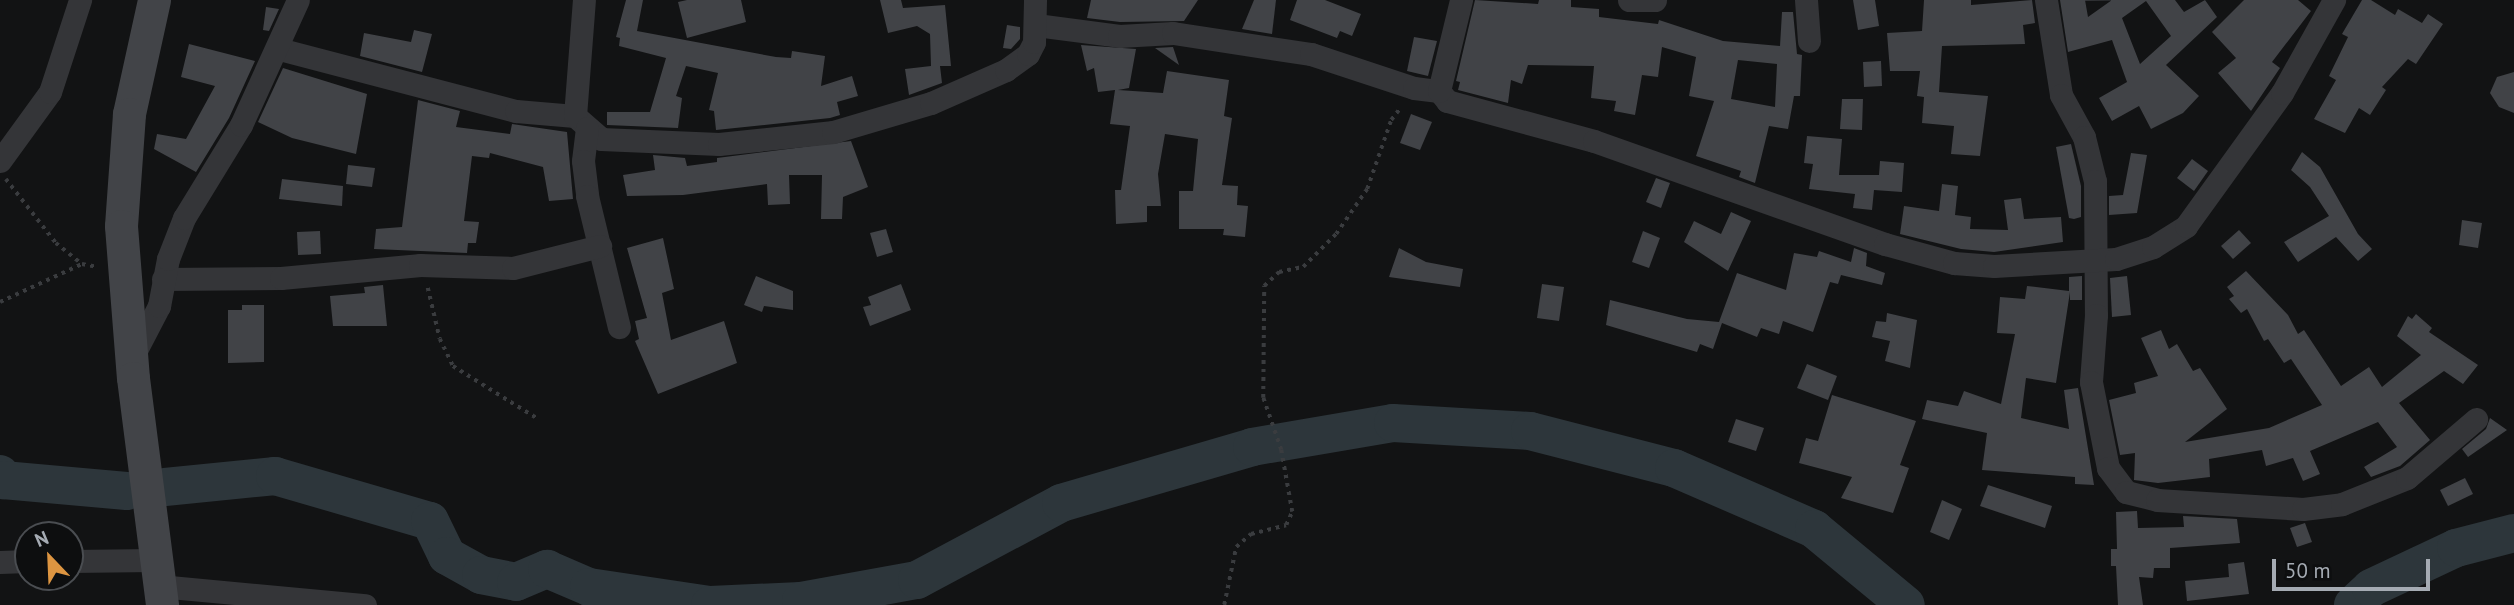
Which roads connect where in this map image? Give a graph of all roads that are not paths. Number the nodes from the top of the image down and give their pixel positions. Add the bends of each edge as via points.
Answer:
1 (79, 0) edge
2 (154, 0) edge
3 (298, 0) edge
4 (584, 0) edge
5 (1035, 0) edge
6 (1461, 0) edge
7 (1629, 0) edge
8 (1656, 0) edge
9 (1806, 0) edge
10 (2046, 0) edge
11 (2334, 0) edge
12 (1036, 25) junction
13 (1810, 41) dead end
14 (279, 49) junction
15 (1440, 91) junction
16 (581, 122) junction
17 (0, 160) edge
18 (600, 246) junction
19 (2094, 261) junction
20 (163, 279) junction
21 (619, 327) dead end
22 (132, 358) junction
23 (2476, 419) dead end
24 (84, 565) edge
25 (159, 584) edge
26 (365, 605) edge

1 - 17 street via 50,92
2 - 22 street via 129,114 122,172
3 - 14 street
4 - 16 street
5 - 12 street
6 - 15 street
7 - 8 street
9 - 13 street
10 - 19 street via 2061,94 2084,137 2095,181
11 - 19 street via 2282,93 2186,226 2153,247
12 - 15 street via 1119,36 1173,33 1311,54 1414,88
12 - 16 street via 1028,54 1006,70 931,103 833,132 719,144 669,144 601,139
14 - 16 street via 516,111
14 - 20 street via 241,125 184,218
15 - 19 street via 1447,102 1594,141 1954,263 1994,266
16 - 18 street via 583,161
18 - 20 street via 513,268 420,265 281,278
18 - 21 street
19 - 23 street via 2091,382 2108,468 2126,492 2157,500 2303,509 2342,504 2407,478
20 - 22 street via 159,306
22 - 25 street
24 - 25 street
25 - 26 street

